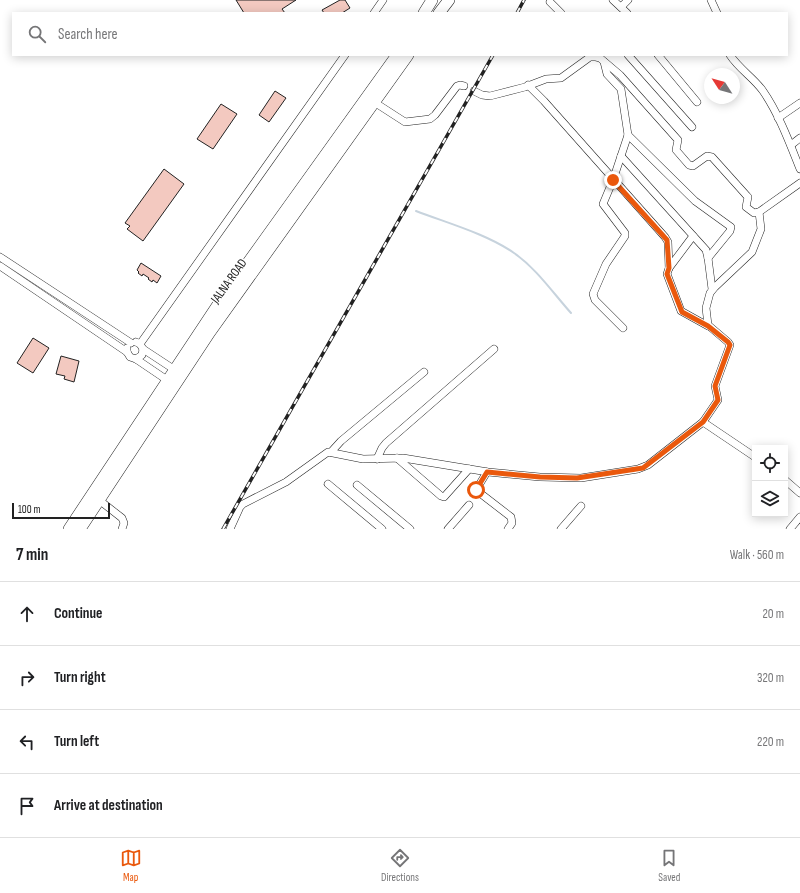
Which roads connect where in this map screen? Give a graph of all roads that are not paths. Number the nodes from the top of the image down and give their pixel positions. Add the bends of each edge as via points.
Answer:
1 (384, 0) edge
2 (432, 0) edge
3 (448, 0) edge
4 (613, 0) edge
5 (628, 0) edge
6 (711, 0) edge
7 (550, 2) dead end
8 (621, 7) junction
9 (375, 12) edge
10 (425, 12) edge
11 (440, 12) edge
12 (560, 12) edge
13 (626, 12) edge
14 (717, 12) edge
15 (344, 56) edge
16 (396, 56) edge
17 (407, 56) edge
18 (629, 56) edge
19 (659, 56) edge
20 (731, 56) edge
21 (601, 57) edge
22 (528, 85) junction
23 (464, 86) dead end
24 (474, 91) dead end
25 (374, 102) junction
26 (697, 102) dead end
27 (800, 104) edge
28 (778, 118) junction
29 (692, 127) dead end
30 (628, 135) junction
31 (800, 138) edge
32 (791, 145) junction
33 (621, 156) junction
34 (800, 169) edge
35 (613, 180) junction
36 (800, 183) edge
37 (759, 212) junction
38 (693, 236) junction
39 (0, 257) edge
40 (708, 258) junction
41 (0, 266) edge
42 (669, 268) junction
43 (712, 289) junction
44 (708, 326) junction
45 (622, 328) dead end
46 (131, 343) junction
47 (142, 346) junction
48 (494, 349) dead end
49 (127, 352) junction
50 (136, 359) junction
51 (178, 372) junction
52 (424, 372) dead end
53 (171, 383) junction
54 (703, 422) junction
55 (331, 452) junction
56 (752, 455) edge
57 (397, 458) junction
58 (377, 459) junction
59 (469, 469) junction
60 (487, 472) junction
61 (786, 481) edge
62 (328, 484) dead end
63 (358, 485) dead end
64 (800, 492) edge
65 (99, 500) junction
66 (469, 505) dead end
67 (581, 506) dead end
68 (800, 517) edge
69 (80, 526) edge
70 (122, 529) edge
71 (230, 529) edge
72 (382, 529) edge
73 (410, 529) edge
74 (448, 529) edge
75 (508, 529) edge
76 (561, 529) edge
77 (790, 529) edge

1 - 9 street
2 - 10 highway
3 - 11 highway
4 - 8 street
5 - 8 street
6 - 14 street
7 - 12 street
8 - 13 street
15 - 47 street
16 - 51 highway, JALNA ROAD via 219,303
17 - 25 highway, JALNA ROAD
18 - 29 street
19 - 26 street
20 - 28 street via 763,91
21 - 22 street via 590,57 561,78 546,79
21 - 30 street via 608,74 621,89
21 - 37 street via 678,140 676,150 689,165 693,166 707,156 712,157 748,197 747,209 754,213
22 - 24 street via 490,96
22 - 35 street
23 - 25 street via 457,86 430,119 405,122
25 - 51 highway, JALNA ROAD via 210,332
27 - 28 street
28 - 32 street
30 - 33 street
30 - 40 street via 695,201 731,227
31 - 32 street
32 - 34 street
33 - 35 street
33 - 38 street
35 - 42 street via 665,237 668,242
35 - 45 street via 603,204 625,236 606,264 593,294
36 - 37 street
37 - 43 street via 761,229 752,252
38 - 40 street via 706,250
38 - 42 street
39 - 46 street
40 - 43 street
41 - 49 street
42 - 44 street via 667,274 682,312
43 - 44 street via 706,308
44 - 54 street via 730,345 715,386 718,400
46 - 47 street
46 - 49 street
47 - 50 street via 142,355
47 - 51 street
48 - 58 street via 386,443
49 - 50 street via 130,357
50 - 53 street
51 - 53 highway, JALNA ROAD
52 - 55 street
53 - 65 highway, JALNA ROAD
53 - 69 highway, JALNA ROAD
54 - 56 street
54 - 60 street via 648,465 638,469 577,478
55 - 58 street via 359,459
55 - 71 street via 286,482 240,507
57 - 58 street
57 - 59 street
57 - 59 street via 444,498
59 - 60 street
60 - 75 street via 476,490 510,517 512,523
61 - 64 street
62 - 72 street
63 - 73 street
65 - 69 highway, JALNA ROAD
65 - 70 street via 122,518
66 - 74 street
67 - 76 street
68 - 77 street

